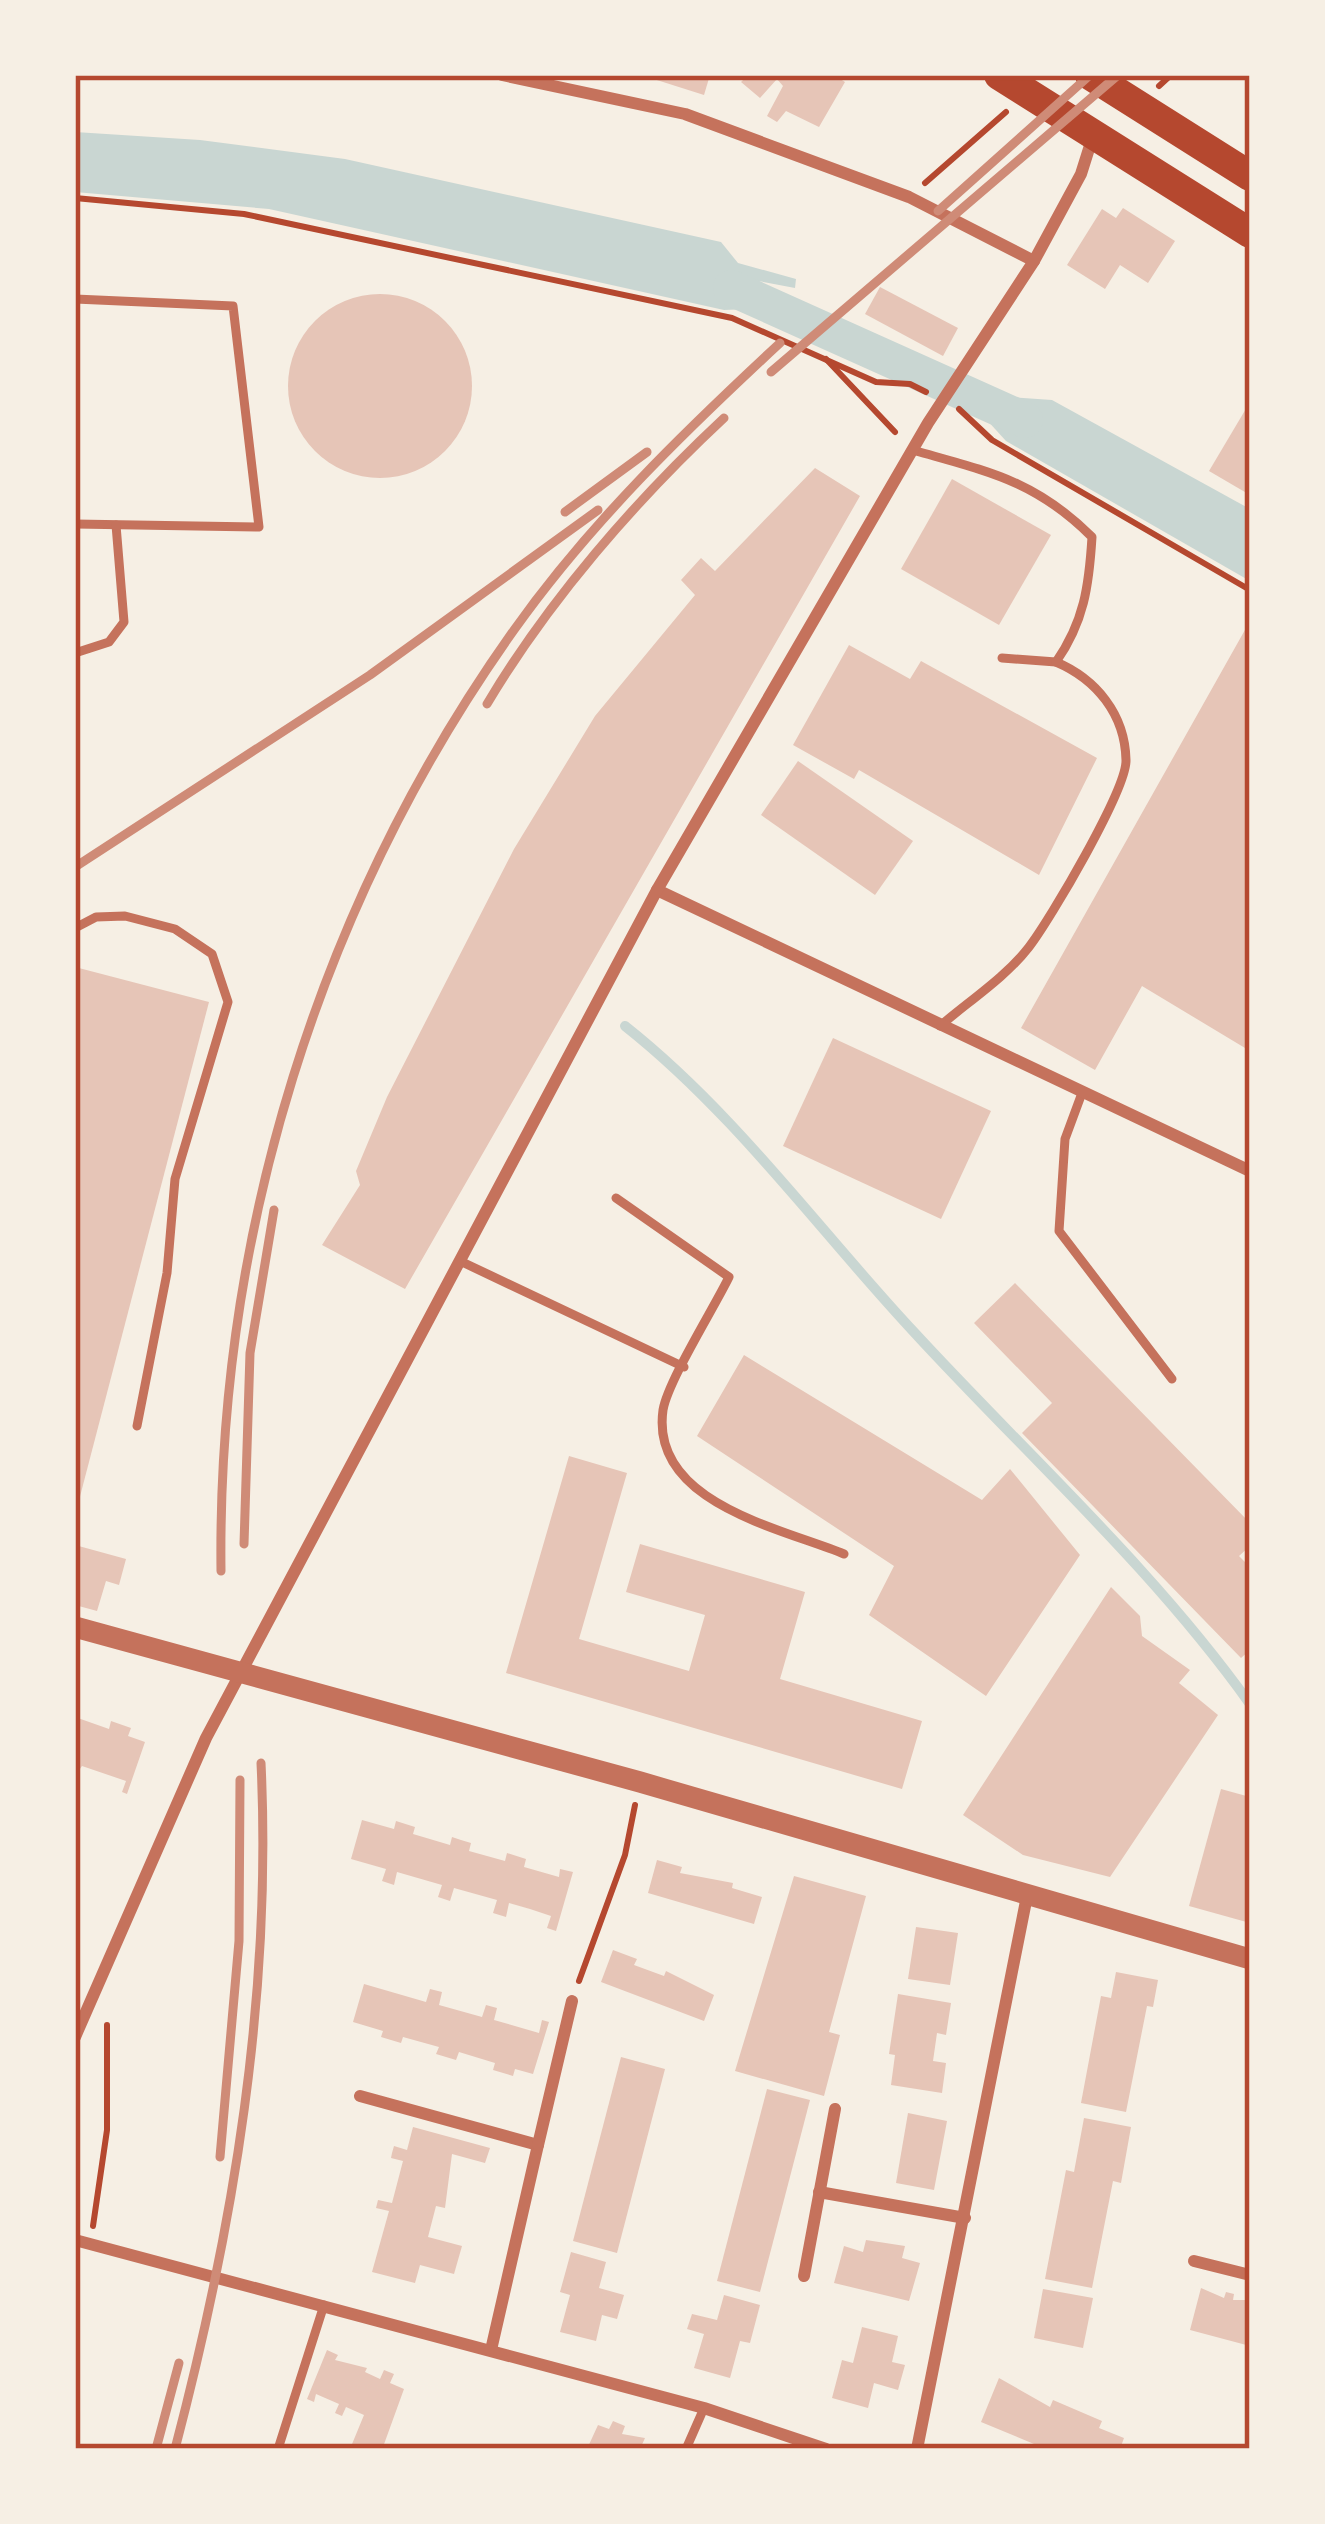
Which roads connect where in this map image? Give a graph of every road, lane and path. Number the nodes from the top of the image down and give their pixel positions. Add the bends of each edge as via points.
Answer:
1 (502, 75) edge
2 (1090, 75) edge
3 (1012, 83) edge
4 (1093, 136) junction
5 (1250, 176) edge
6 (909, 197) junction
7 (75, 198) edge
8 (1250, 232) edge
9 (1034, 261) junction
10 (75, 299) edge
11 (823, 356) junction
12 (931, 395) dead end
13 (952, 406) dead end
14 (916, 451) junction
15 (75, 524) edge
16 (116, 525) junction
17 (1250, 590) edge
18 (75, 653) edge
19 (1002, 658) dead end
20 (1056, 662) junction
21 (657, 890) junction
22 (75, 928) edge
23 (940, 1026) junction
24 (1082, 1093) junction
25 (1250, 1171) edge
26 (616, 1198) dead end
27 (460, 1262) junction
28 (684, 1367) junction
29 (1172, 1379) dead end
30 (136, 1426) dead end
31 (844, 1554) dead end
32 (75, 1627) edge
33 (241, 1670) junction
34 (640, 1782) junction
35 (1027, 1896) junction
36 (1250, 1959) edge
37 (107, 1967) junction
38 (572, 2001) joint
39 (75, 2037) edge
40 (360, 2096) dead end
41 (835, 2110) dead end
42 (538, 2145) junction
43 (819, 2192) junction
44 (965, 2218) junction
45 (75, 2240) edge
46 (96, 2246) junction
47 (1194, 2261) dead end
48 (1250, 2275) edge
49 (804, 2276) dead end
50 (324, 2306) junction
51 (491, 2350) junction
52 (704, 2408) junction
53 (278, 2449) edge
54 (686, 2449) edge
55 (826, 2449) edge
56 (917, 2449) edge

1 - 6 street via 685,114
2 - 5 main road
3 - 4 main road
3 - 6 path
4 - 8 main road
4 - 9 street
6 - 9 street
7 - 11 path via 244,214 416,247 732,318
9 - 14 street
10 - 16 lane via 233,306 259,527
11 - 12 path via 876,382
11 - 14 path
13 - 17 path via 992,440
14 - 20 lane via 1057,501 1092,537 1089,593
14 - 21 street
15 - 16 lane
16 - 18 lane via 124,622 109,642
19 - 20 lane
20 - 23 lane via 1112,704 1127,762 1030,946
21 - 23 street
21 - 27 street
22 - 30 lane via 125,916 175,929 212,954 227,1002 175,1179 167,1273
23 - 24 street
24 - 25 street
24 - 29 lane via 1065,1138 1059,1231
26 - 28 lane via 729,1277
27 - 28 lane
27 - 33 street
28 - 31 lane via 663,1408 664,1436 680,1474 702,1496
32 - 33 street
33 - 34 street
33 - 37 street
34 - 35 street
34 - 38 path via 625,1855
35 - 36 street
35 - 44 street
37 - 39 street
37 - 46 path via 107,2130
38 - 42 street
40 - 42 street
41 - 43 street
42 - 51 street
43 - 44 street
43 - 49 street
44 - 56 street
45 - 46 street
46 - 50 street
47 - 48 street
50 - 51 street
50 - 53 lane
51 - 52 street
52 - 54 lane
52 - 55 street

